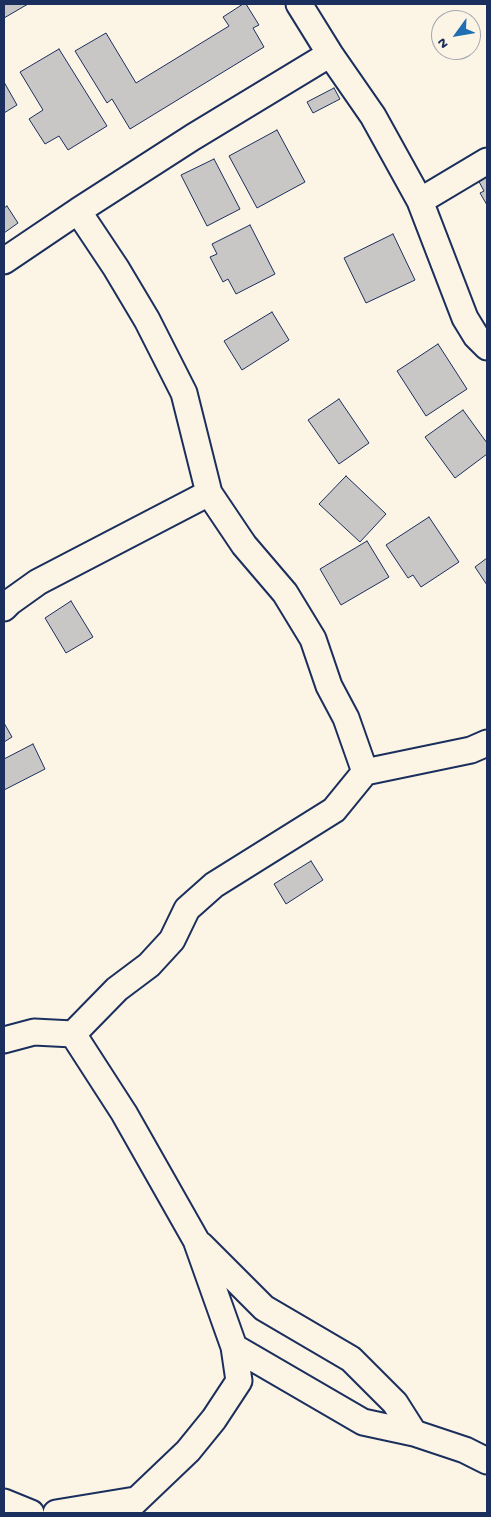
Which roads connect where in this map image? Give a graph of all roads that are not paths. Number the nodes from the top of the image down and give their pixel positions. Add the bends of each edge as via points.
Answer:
1 (299, 4) edge
2 (330, 54) junction
3 (487, 161) edge
4 (420, 201) junction
5 (78, 211) junction
6 (4, 261) edge
7 (487, 347) edge
8 (209, 493) junction
9 (4, 608) edge
10 (487, 743) edge
11 (365, 772) junction
12 (73, 1034) junction
13 (4, 1040) edge
14 (196, 1240) junction
15 (234, 1348) junction
16 (414, 1433) junction
17 (487, 1461) edge
18 (4, 1502) edge
19 (129, 1507) edge
20 (31, 1513) edge
21 (56, 1513) edge

1 - 2 street
2 - 4 street via 373,116
2 - 5 street
3 - 4 street
4 - 7 street via 465,318
5 - 6 street
5 - 8 street via 147,320 184,393
8 - 9 street via 38,582
8 - 11 street via 244,545 285,593 313,639 328,686 346,718
10 - 11 street via 471,750
11 - 12 street via 334,810 214,885 187,909 172,940
12 - 13 street via 34,1032
12 - 14 street via 124,1113
14 - 15 street
14 - 16 street via 264,1308 351,1359 395,1403
15 - 16 street via 363,1422
15 - 19 street via 239,1381 214,1419 188,1452
16 - 17 street
18 - 20 street
19 - 21 street

